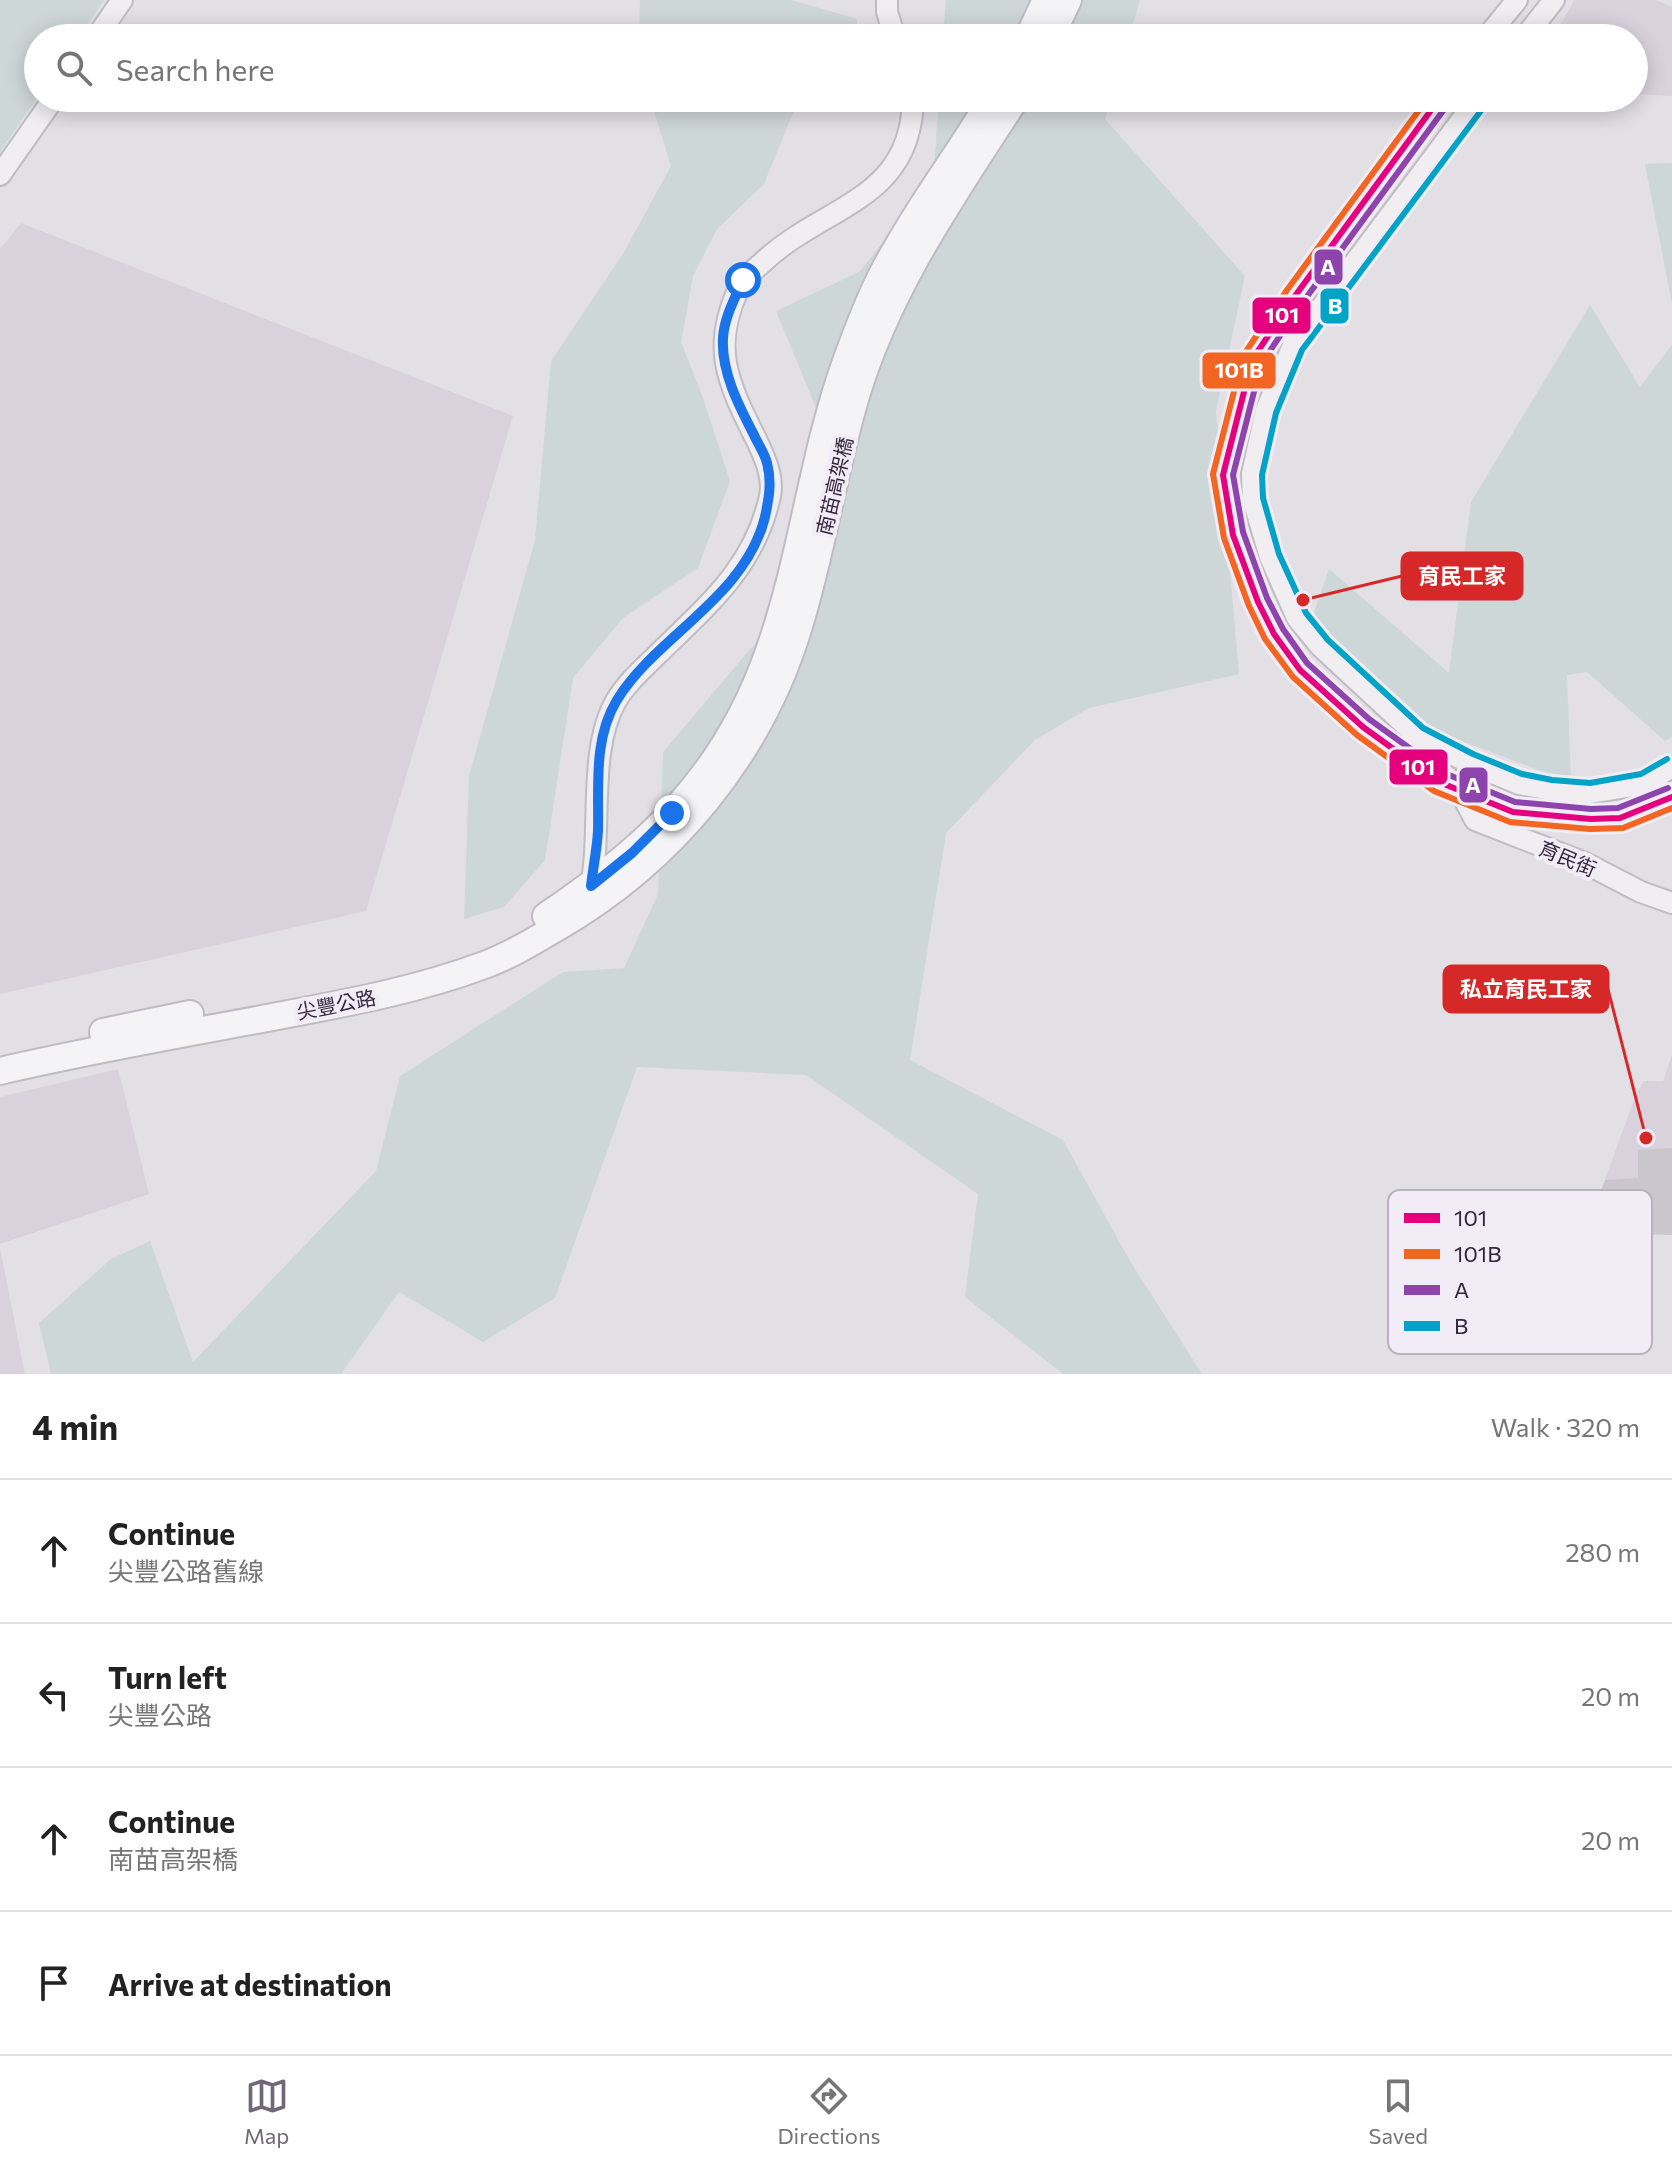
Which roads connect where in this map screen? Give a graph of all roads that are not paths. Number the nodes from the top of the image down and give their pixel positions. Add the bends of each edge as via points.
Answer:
1 (122, 0) edge
2 (887, 0) edge
3 (1046, 0) edge
4 (1068, 0) edge
5 (1517, 0) edge
6 (1554, 0) edge
7 (106, 24) edge
8 (891, 24) edge
9 (1035, 24) edge
10 (1057, 24) edge
11 (1497, 24) edge
12 (1535, 24) edge
13 (44, 112) edge
14 (912, 112) edge
15 (983, 112) edge
16 (1007, 112) edge
17 (1430, 112) edge
18 (1468, 112) edge
19 (0, 175) edge
20 (1469, 763) junction
21 (1672, 767) edge
22 (1461, 793) junction
23 (1672, 797) edge
24 (639, 860) junction
25 (588, 898) junction
26 (1672, 903) edge
27 (0, 1056) edge
28 (0, 1071) edge

1 - 7 street
2 - 8 street
3 - 9 main road
4 - 10 main road
5 - 11 street
6 - 12 street
13 - 19 street
14 - 25 street via 912,125 886,175 864,197 774,251 743,280 731,307 723,337 725,365 767,461 771,491 745,561 616,701 598,763 598,834
15 - 24 main road, 南苗高架橋 via 903,236 869,303 830,410 768,654 744,711 699,784
16 - 24 main road, 南苗高架橋 via 897,289 855,398 798,629 765,713 714,793
17 - 22 street via 1252,360 1223,475 1233,535 1258,602 1300,670 1363,727
18 - 20 street via 1293,345 1266,410 1252,474 1253,500 1270,557 1297,618 1417,736
20 - 21 street via 1519,784 1590,793 1645,784
20 - 22 street
22 - 23 street via 1513,812 1591,819 1620,818
22 - 26 street, 育民街 via 1475,820
24 - 25 main road, 尖豐公路
25 - 27 main road, 尖豐公路 via 490,945 409,974 139,1024
25 - 28 main road, 尖豐公路 via 524,947 409,990

